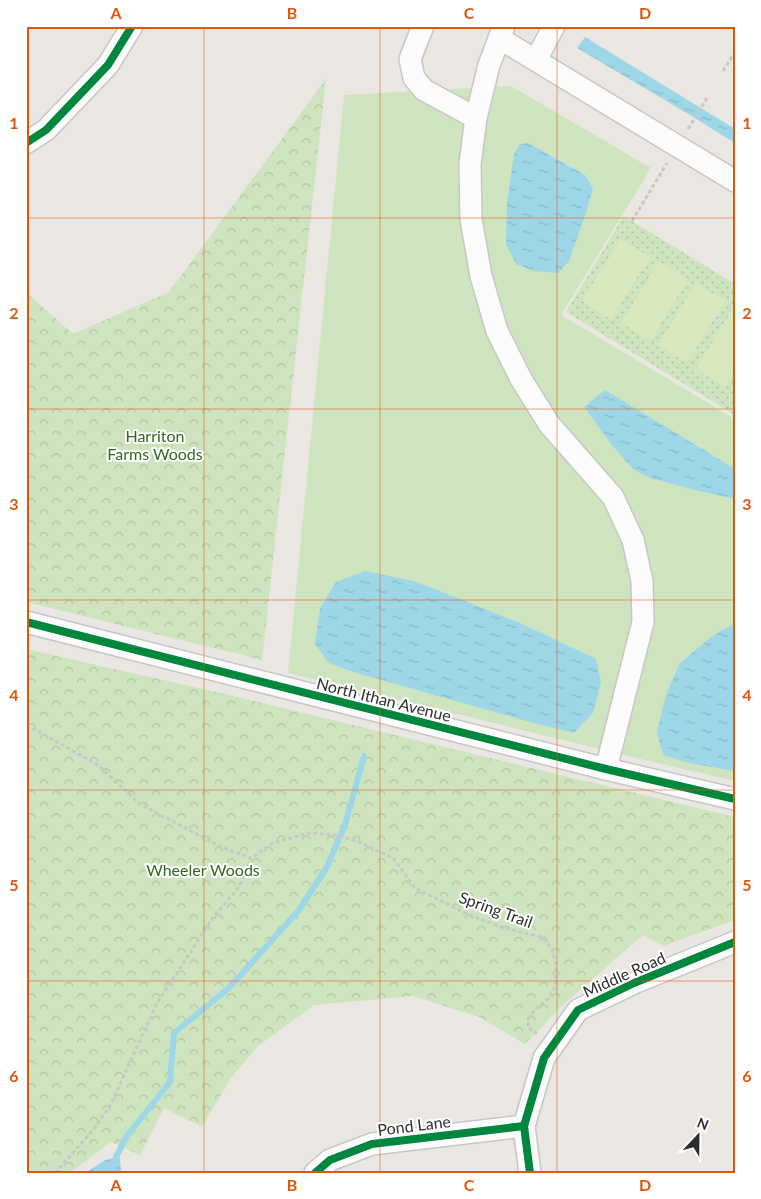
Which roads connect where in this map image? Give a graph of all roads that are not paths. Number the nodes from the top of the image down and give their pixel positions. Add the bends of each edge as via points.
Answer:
1 (132, 26) edge
2 (423, 26) edge
3 (554, 26) edge
4 (502, 32) edge
5 (536, 60) junction
6 (476, 118) junction
7 (26, 143) edge
8 (735, 181) edge
9 (26, 622) edge
10 (606, 769) junction
11 (735, 799) edge
12 (735, 942) edge
13 (524, 1126) junction
14 (315, 1173) edge
15 (530, 1173) edge

1 - 7 street via 108,65 46,130
2 - 6 street via 410,59 414,78 424,90
3 - 5 street
4 - 5 street
4 - 6 street via 489,65
5 - 8 street
6 - 10 street via 470,164 471,219 481,276 497,332 548,424 613,497 632,540 642,581 643,622
9 - 10 street, North Ithan Avenue
10 - 11 street, North Ithan Avenue
12 - 13 street, Middle Road via 634,983 578,1010 544,1058
13 - 14 street, Pond Lane via 372,1144 330,1160
13 - 15 street, Middle Road

